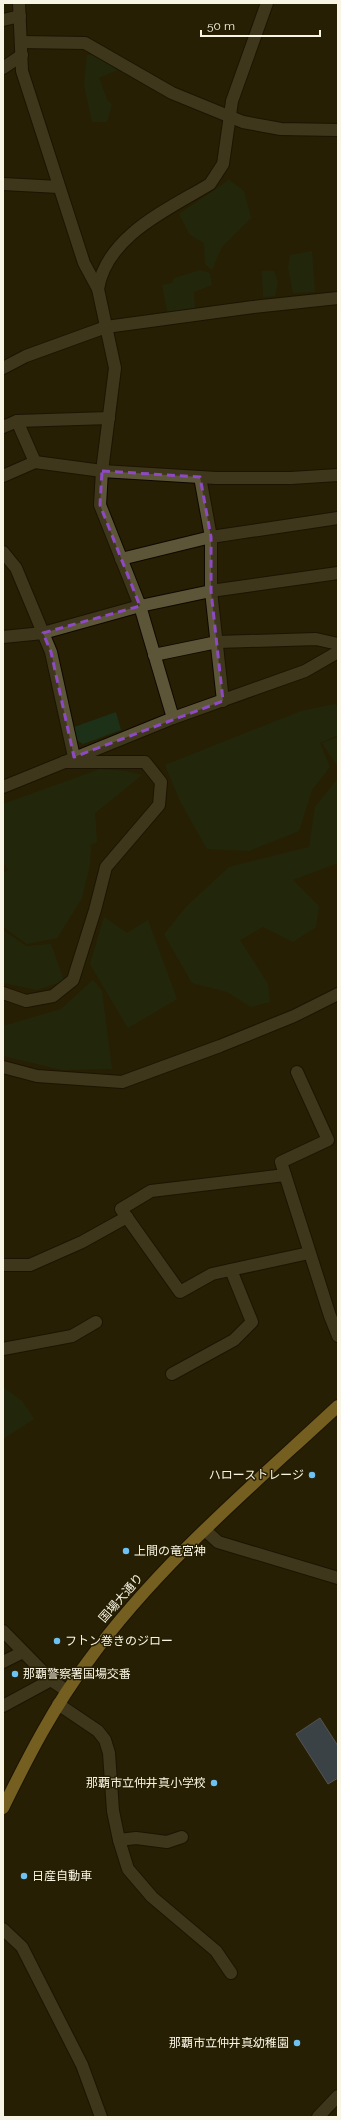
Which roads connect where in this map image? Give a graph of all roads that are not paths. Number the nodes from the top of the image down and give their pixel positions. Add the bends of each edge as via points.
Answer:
1 (19, 3) edge
2 (267, 3) edge
3 (20, 16) junction
4 (3, 20) edge
5 (21, 42) junction
6 (22, 56) junction
7 (3, 68) edge
8 (230, 117) junction
9 (338, 130) edge
10 (3, 184) edge
11 (59, 187) junction
12 (98, 289) junction
13 (338, 298) edge
14 (106, 327) junction
15 (3, 368) edge
16 (109, 418) junction
17 (17, 421) junction
18 (3, 427) edge
19 (36, 462) junction
20 (102, 471) junction
21 (338, 475) edge
22 (3, 476) edge
23 (200, 477) junction
24 (338, 518) edge
25 (211, 537) junction
26 (3, 552) edge
27 (121, 559) junction
28 (338, 573) edge
29 (211, 591) junction
30 (140, 606) junction
31 (44, 633) junction
32 (3, 636) edge
33 (217, 642) junction
34 (338, 644) edge
35 (338, 652) edge
36 (154, 654) junction
37 (222, 701) junction
38 (173, 718) junction
39 (69, 760) junction
40 (3, 787) edge
41 (3, 993) edge
42 (338, 994) edge
43 (3, 1067) edge
44 (298, 1072) dead end
45 (285, 1175) junction
46 (127, 1217) junction
47 (309, 1253) junction
48 (3, 1265) edge
49 (231, 1270) junction
50 (96, 1322) dead end
51 (338, 1336) edge
52 (3, 1349) edge
53 (172, 1374) dead end
54 (338, 1406) edge
55 (205, 1530) junction
56 (338, 1578) edge
57 (3, 1631) edge
58 (23, 1652) junction
59 (3, 1662) edge
60 (51, 1680) junction
61 (67, 1691) junction
62 (58, 1704) junction
63 (3, 1706) edge
64 (3, 1808) edge
65 (182, 1837) dead end
66 (119, 1840) junction
67 (3, 1929) edge
68 (231, 1973) dead end
69 (338, 2096) edge
70 (101, 2117) edge
71 (318, 2117) edge

1 - 3 street
2 - 8 street via 232,101
3 - 4 street
3 - 5 street
5 - 6 street
5 - 8 street via 84,43 172,93
6 - 7 street
6 - 11 street via 22,71
8 - 9 street via 281,129
8 - 12 street via 223,164 214,180 144,223 125,240 104,268
10 - 11 street
11 - 12 street via 84,263
12 - 14 street
13 - 14 street
14 - 15 street via 26,356
14 - 16 street via 115,368
16 - 17 street
16 - 20 street
17 - 18 street
17 - 19 street
19 - 20 street
19 - 22 street
20 - 23 street
20 - 27 street via 100,505
21 - 23 street via 291,478
23 - 25 street
24 - 25 street
25 - 27 street
25 - 29 street
26 - 31 street via 16,568
27 - 30 street
28 - 29 street
29 - 30 street
29 - 33 street
30 - 31 street
30 - 36 street
31 - 32 street
31 - 39 street via 51,652
33 - 34 street via 316,639
33 - 36 street
33 - 37 street
35 - 37 street via 305,671
36 - 38 street
37 - 38 street
38 - 39 street
39 - 40 street
39 - 41 street via 145,762 161,782 159,805 106,867 72,980 53,996 26,1001
42 - 43 street via 280,1022 122,1082 37,1076
44 - 45 street via 328,1140 281,1162
45 - 46 street via 151,1191 121,1209
45 - 47 street
46 - 48 street via 82,1242 30,1265
46 - 49 street via 180,1292 212,1274
47 - 49 street
47 - 51 street
49 - 53 street via 252,1322 234,1340
50 - 52 street via 72,1336
54 - 55 highway, 国場大通り
55 - 56 street via 218,1542
55 - 61 highway, 国場大通り via 144,1592 110,1632
57 - 58 street
58 - 59 street
58 - 60 street
60 - 61 street
60 - 63 street
61 - 62 highway, 国場大通り
62 - 64 highway, 国場大通り via 30,1752
62 - 66 street via 98,1731 105,1740 109,1753 113,1811
65 - 66 street via 167,1842 136,1838
66 - 68 street via 128,1869 152,1897 216,1951
67 - 70 street via 22,1947 82,2065
69 - 71 street

